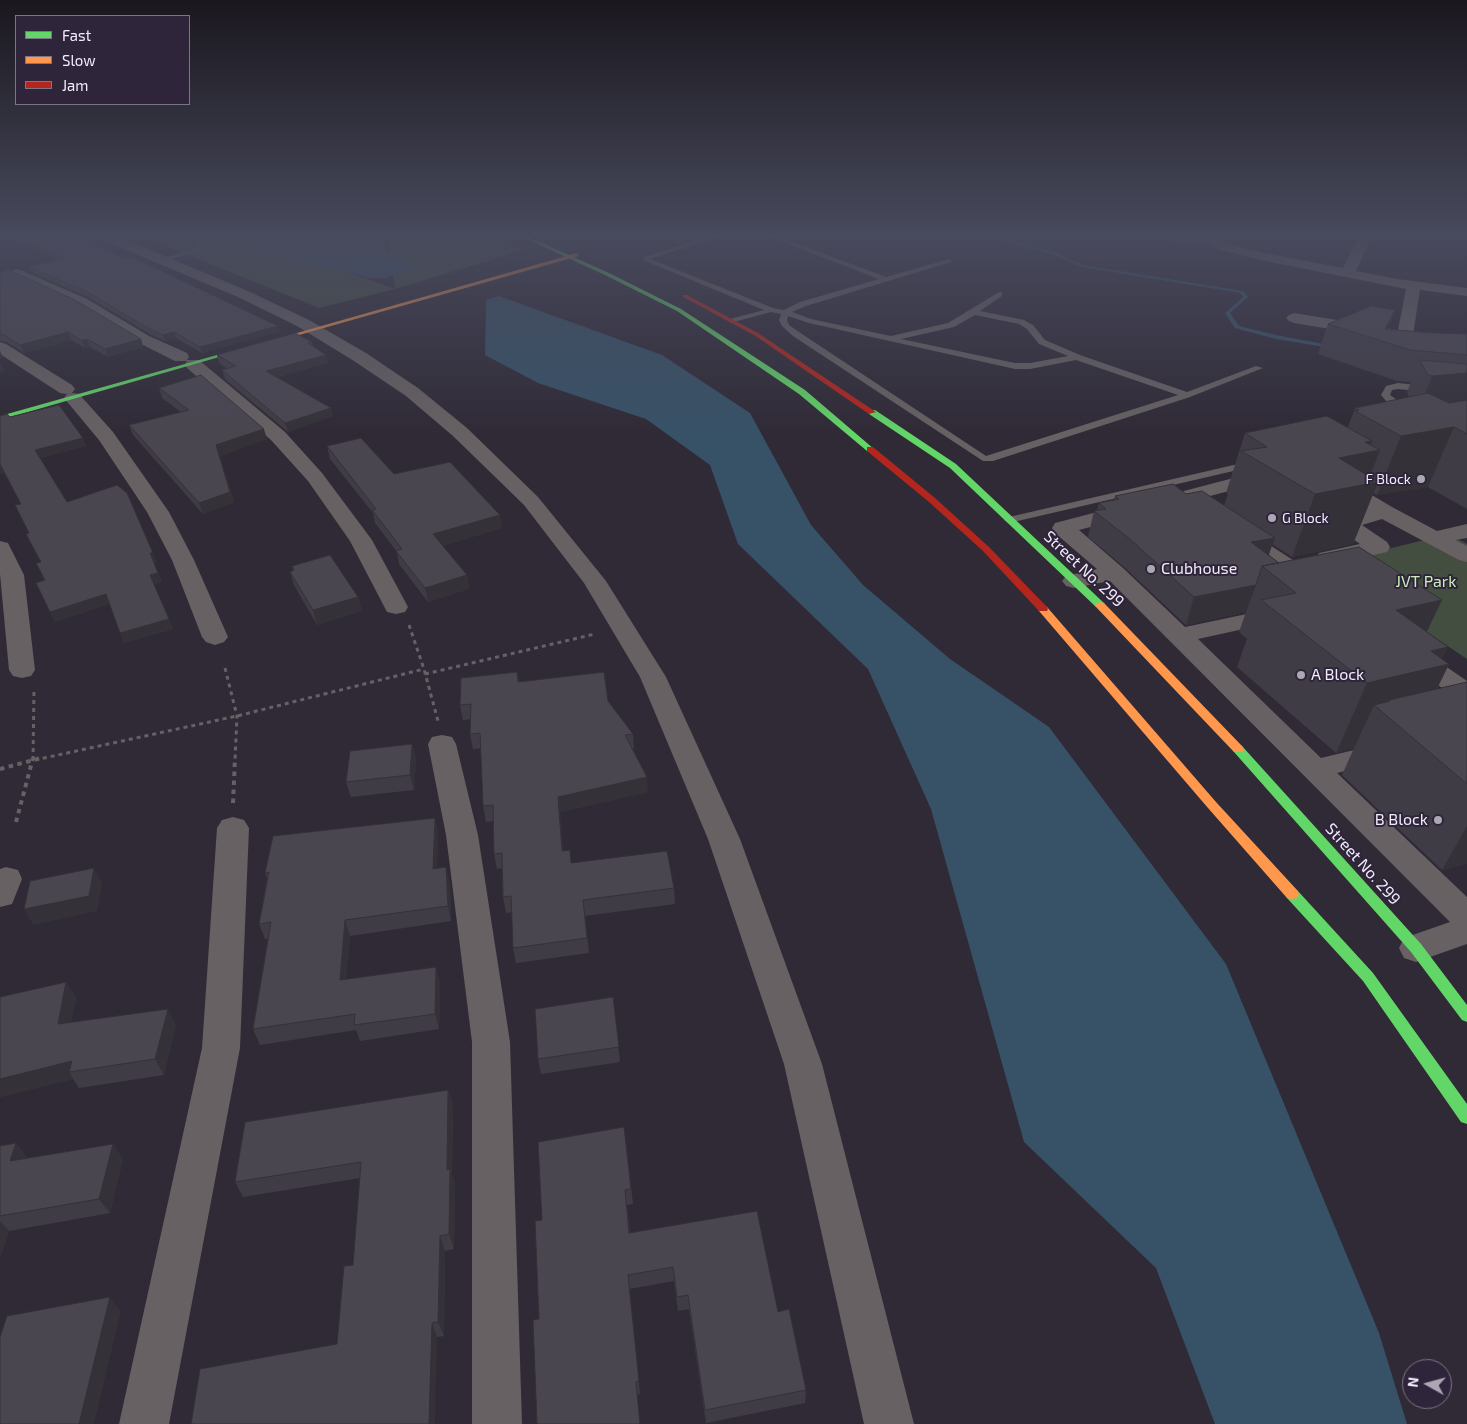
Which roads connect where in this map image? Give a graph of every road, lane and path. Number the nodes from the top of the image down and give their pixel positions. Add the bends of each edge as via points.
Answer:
1 (83, 302) edge
2 (260, 302) edge
3 (381, 302) edge
4 (407, 302) edge
5 (663, 302) edge
6 (697, 302) edge
7 (752, 302) edge
8 (808, 302) edge
9 (987, 302) edge
10 (1410, 302) edge
11 (771, 310) junction
12 (785, 312) junction
13 (974, 312) junction
14 (1294, 318) dead end
15 (733, 320) junction
16 (308, 326) junction
17 (891, 338) junction
18 (0, 347) edge
19 (1077, 357) junction
20 (187, 361) junction
21 (1259, 368) dead end
22 (1437, 390) edge
23 (70, 393) junction
24 (1187, 395) junction
25 (0, 407) edge
26 (1412, 413) edge
27 (0, 418) edge
28 (1273, 466) joint
29 (1316, 470) edge
30 (1181, 497) junction
31 (1384, 512) junction
32 (1009, 520) junction
33 (1467, 531) edge
34 (1432, 538) junction
35 (0, 548) edge
36 (1467, 555) edge
37 (1115, 573) junction
38 (1074, 581) junction
39 (1300, 610) edge
40 (401, 613) joint
41 (595, 634) dead end
42 (1179, 636) junction
43 (215, 637) dead end
44 (1394, 642) edge
45 (225, 668) dead end
46 (424, 669) junction
47 (426, 674) junction
48 (28, 680) joint
49 (1467, 693) edge
50 (237, 716) junction
51 (442, 736) joint
52 (1410, 746) edge
53 (33, 760) junction
54 (0, 769) edge
55 (1314, 769) junction
56 (233, 817) joint
57 (16, 822) dead end
58 (1467, 918) edge
59 (1467, 930) edge
60 (1416, 948) junction
61 (1466, 1013) edge
62 (1467, 1117) edge
63 (144, 1424) edge
64 (497, 1424) edge
65 (889, 1424) edge

1 - 20 street via 143,340
2 - 16 street
3 - 16 street
4 - 16 street
5 - 62 street via 802,392 986,549 1050,617 1212,806 1368,977
6 - 15 street, Street No. 299
7 - 11 lane
8 - 12 lane
9 - 13 lane
10 - 14 street via 1402,336
11 - 12 lane
11 - 15 lane
12 - 17 lane
12 - 24 lane via 783,320 796,334 983,458
13 - 17 lane via 951,325
13 - 19 lane via 1021,322 1030,327 1042,342
15 - 32 street, Street No. 299 via 953,466
16 - 20 street
16 - 65 street via 412,392 460,432 531,501 594,581 653,676 724,839 803,1064
17 - 19 lane via 1022,366
18 - 23 street
19 - 24 lane
20 - 23 street
20 - 40 street via 278,436 315,477 361,540
21 - 24 lane
22 - 26 lane via 1389,388 1385,395
23 - 25 street
23 - 27 street
23 - 43 street via 127,465 158,512 183,560
28 - 30 street
28 - 32 lane
29 - 31 street
30 - 31 street via 1295,572 1379,547 1345,523
30 - 37 street via 1063,528
31 - 34 street
32 - 38 street, Street No. 299
33 - 34 street
34 - 36 street
35 - 48 street via 12,575
37 - 38 street
37 - 42 street
38 - 60 street, Street No. 299 via 1119,623 1233,743
39 - 42 street
40 - 46 path
41 - 47 path
42 - 55 street
44 - 49 street
45 - 50 path
46 - 47 path
46 - 50 path
47 - 51 path
48 - 53 path
50 - 53 path
50 - 56 path
51 - 64 street via 462,835 491,1042
52 - 55 street
53 - 54 path
53 - 57 path
55 - 58 street
56 - 63 street via 221,1048
59 - 60 street
60 - 61 street, Street No. 299

